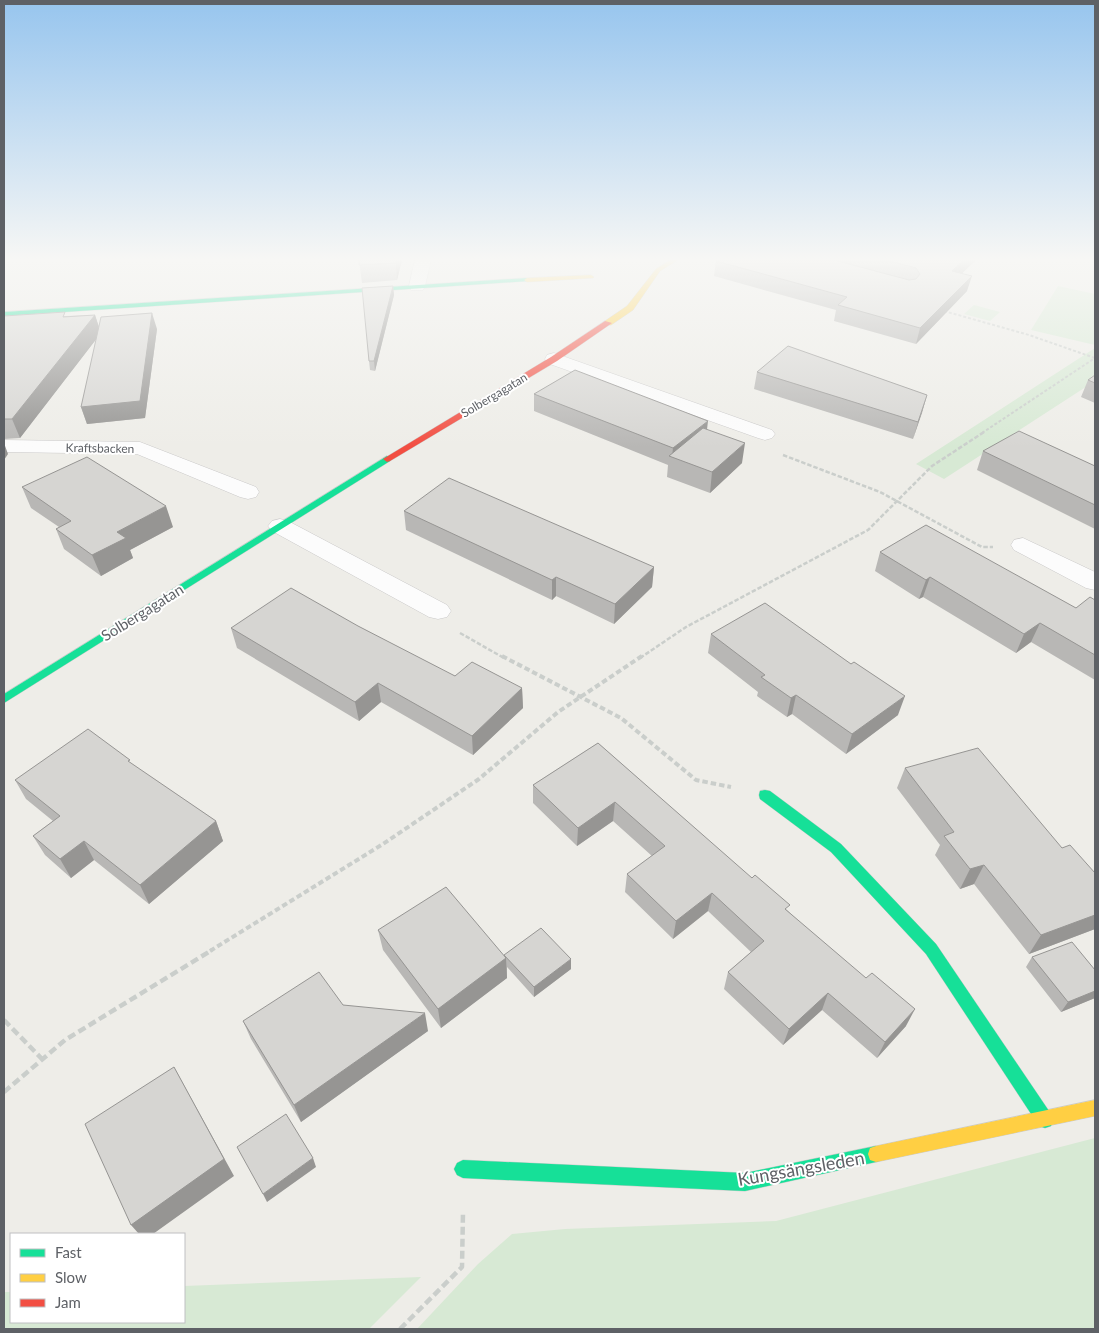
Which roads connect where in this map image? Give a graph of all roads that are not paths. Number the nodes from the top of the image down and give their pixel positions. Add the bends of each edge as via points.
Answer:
1 (609, 322) edge
2 (554, 359) junction
3 (765, 434) road end
4 (4, 446) edge
5 (248, 492) dead end
6 (280, 526) junction
7 (1023, 545) road end
8 (1095, 582) edge
9 (438, 611) road end
10 (4, 699) edge
11 (765, 795) road end
12 (1095, 1108) edge
13 (1045, 1120) junction
14 (464, 1168) road end

1 - 2 street, Solbergagatan
2 - 3 street
2 - 6 street, Solbergagatan
4 - 5 street, Kraftsbacken via 140,448
6 - 9 street
6 - 10 street, Solbergagatan
7 - 8 street
11 - 13 street via 836,848 932,949
12 - 13 street, Kungsängsleden
13 - 14 street, Kungsängsleden via 745,1182

